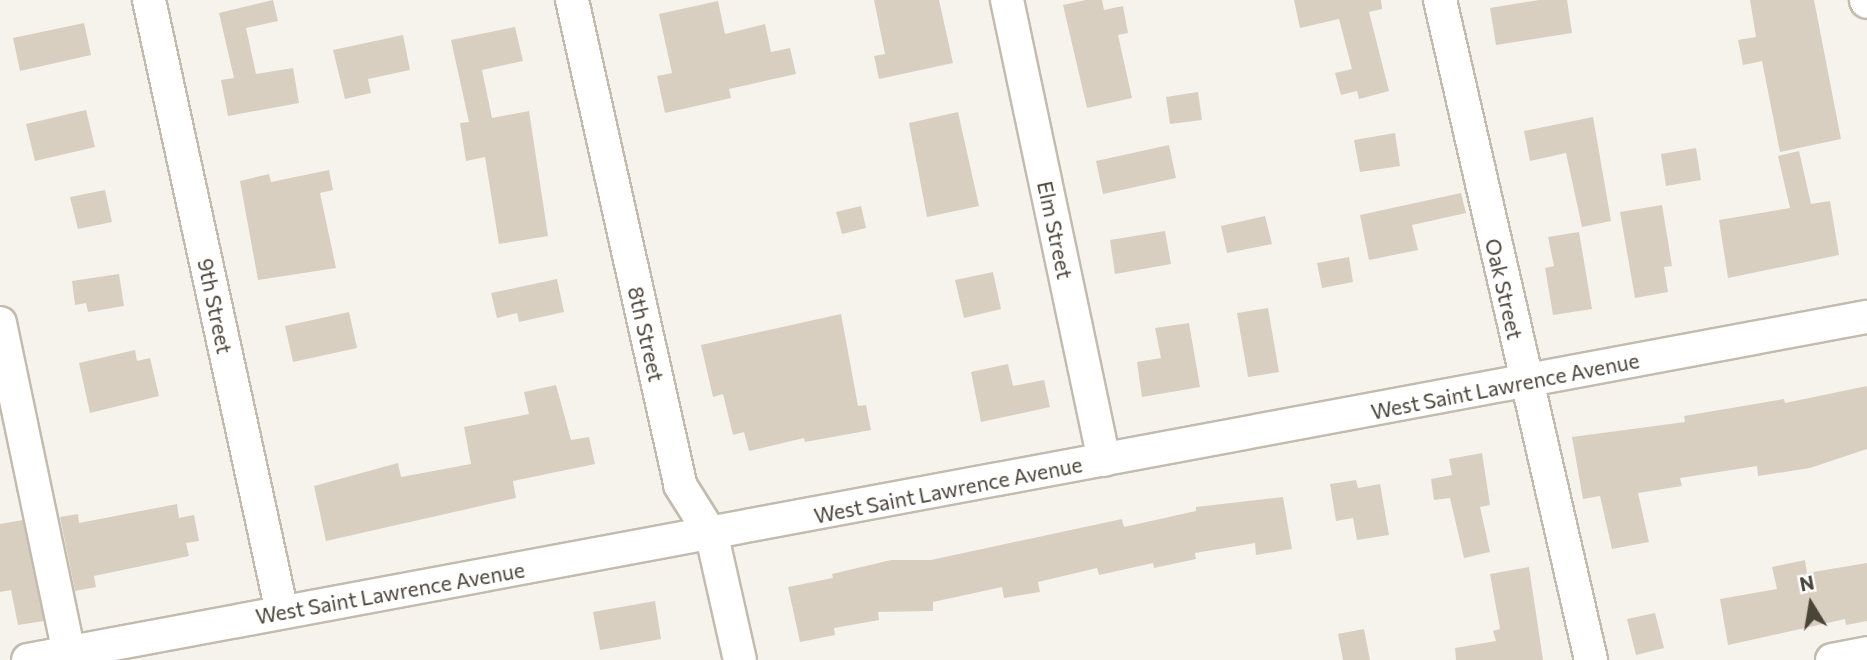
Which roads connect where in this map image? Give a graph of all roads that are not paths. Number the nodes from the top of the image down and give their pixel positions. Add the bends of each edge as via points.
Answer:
1 (149, 0) edge
2 (572, 0) edge
3 (1007, 0) edge
4 (1440, 0) edge
5 (1867, 317) edge
6 (0, 323) edge
7 (1525, 383) junction
8 (1104, 460) junction
9 (712, 536) junction
10 (282, 612) junction
11 (69, 652) junction
12 (1867, 653) edge
13 (28, 660) edge
14 (740, 660) edge
15 (1591, 660) edge
16 (1832, 660) edge

1 - 10 street, 9th Street
2 - 9 street, 8th Street via 680,485
3 - 8 street, Elm Street
4 - 7 street, Oak Street
5 - 7 street, West Saint Lawrence Avenue
6 - 11 street
7 - 8 street, West Saint Lawrence Avenue
7 - 15 street, Oak Street
8 - 9 street, West Saint Lawrence Avenue
9 - 10 street, West Saint Lawrence Avenue
9 - 14 street, 8th Street
10 - 11 street, West Saint Lawrence Avenue
11 - 13 street, West Saint Lawrence Avenue
12 - 16 street

